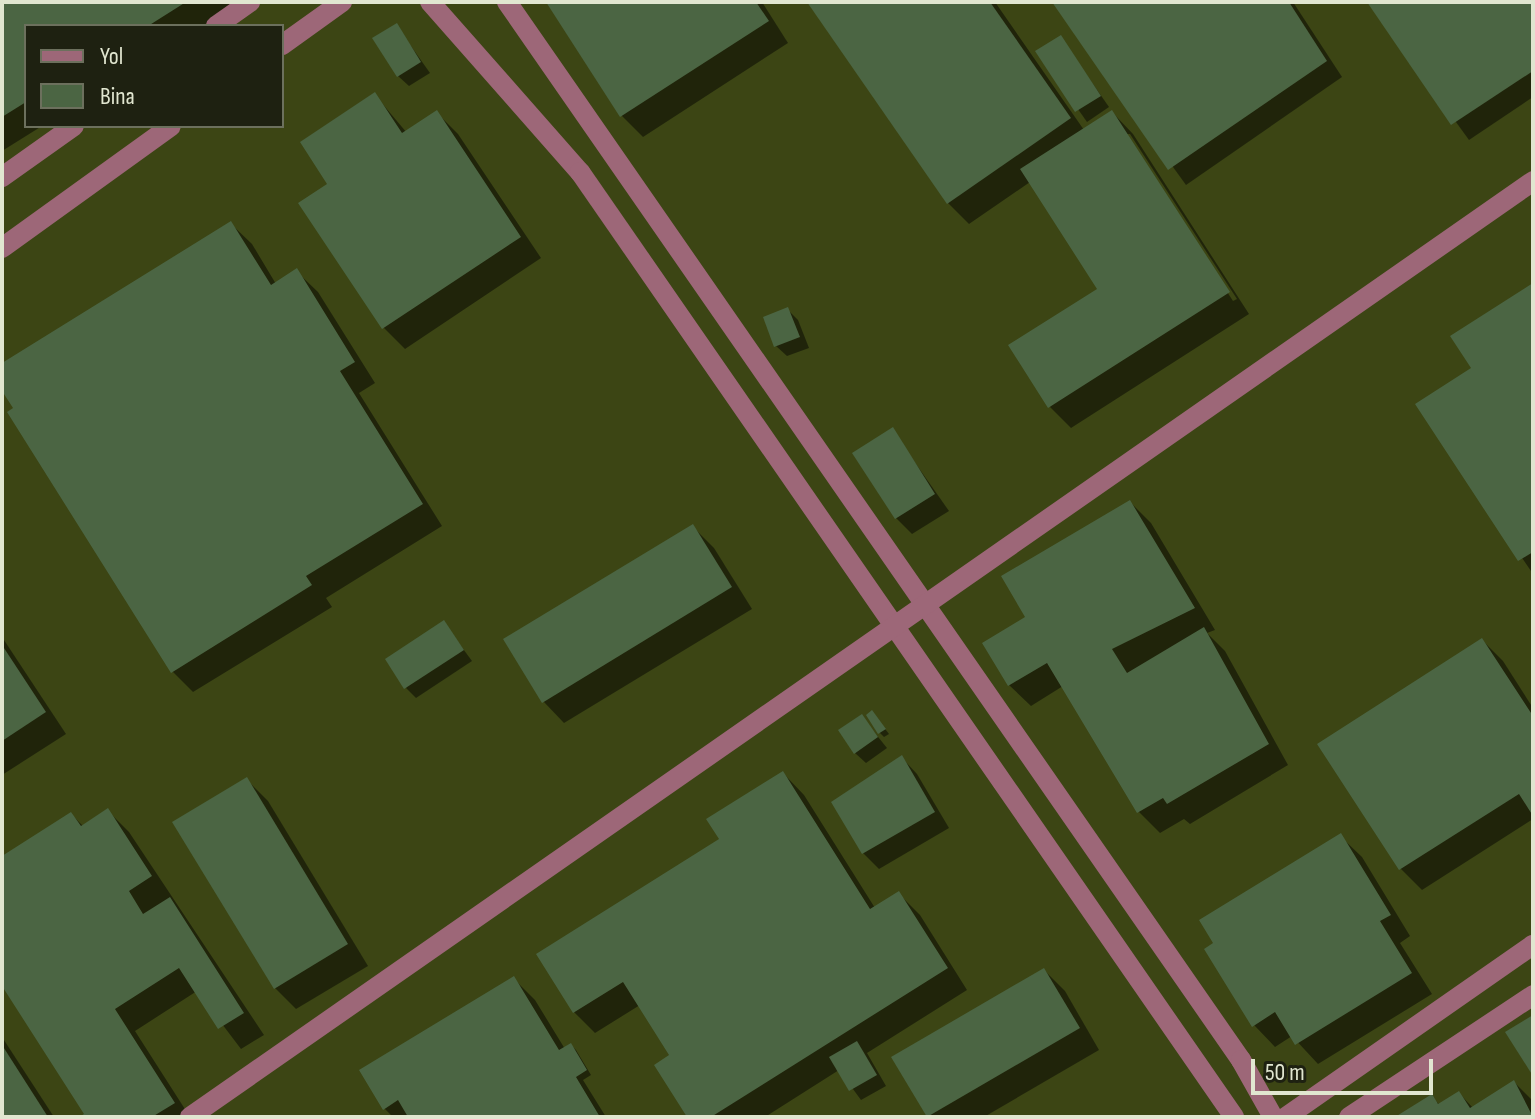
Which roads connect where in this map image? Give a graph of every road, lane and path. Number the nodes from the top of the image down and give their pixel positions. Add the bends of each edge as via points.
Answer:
1 (250, 2) edge
2 (342, 2) edge
3 (430, 2) edge
4 (507, 2) edge
5 (219, 24) edge
6 (284, 44) edge
7 (71, 128) edge
8 (168, 128) edge
9 (2, 177) edge
10 (1533, 181) edge
11 (2, 248) edge
12 (925, 606) junction
13 (895, 628) junction
14 (1533, 945) edge
15 (1533, 995) edge
16 (190, 1117) edge
17 (1234, 1117) edge
18 (1273, 1117) edge
19 (1286, 1117) edge
20 (1349, 1117) edge

1 - 5 street
2 - 6 street
3 - 13 street via 580,172
4 - 12 street
7 - 9 street
8 - 11 street
10 - 12 street
12 - 13 street
12 - 18 street via 1241,1060
13 - 16 street
13 - 17 street
14 - 19 street
15 - 20 street

